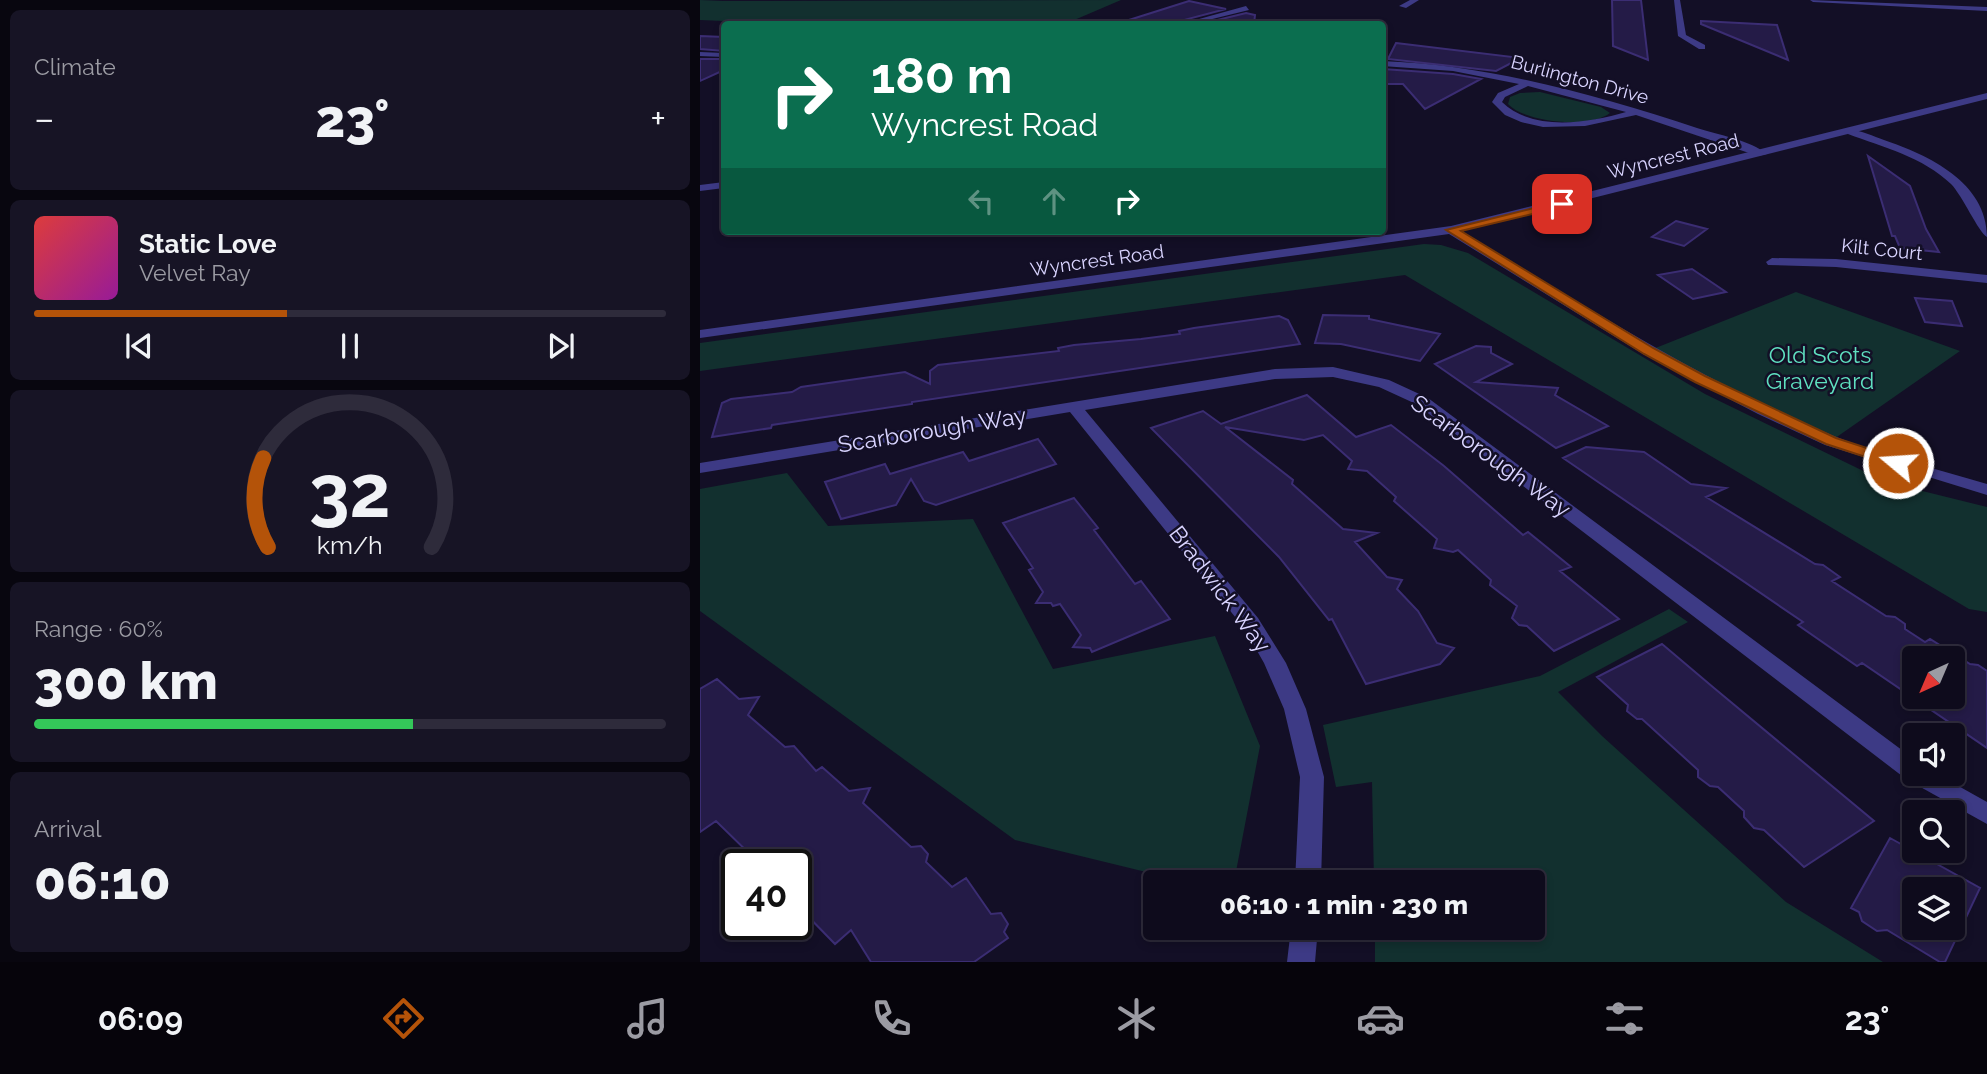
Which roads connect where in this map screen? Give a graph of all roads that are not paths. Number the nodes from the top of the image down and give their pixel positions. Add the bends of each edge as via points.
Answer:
1 (1416, 0) edge
2 (1677, 0) edge
3 (1813, 0) edge
4 (1403, 6) dead end
5 (1246, 8) dead end
6 (1987, 9) edge
7 (1196, 21) edge
8 (1702, 47) dead end
9 (700, 54) edge
10 (721, 55) edge
11 (1386, 63) edge
12 (1528, 83) junction
13 (1987, 96) edge
14 (1638, 112) junction
15 (1851, 132) junction
16 (1762, 154) junction
17 (721, 185) edge
18 (700, 188) edge
19 (1451, 230) junction
20 (1987, 233) edge
21 (1772, 262) dead end
22 (1987, 279) edge
23 (700, 334) edge
24 (1074, 407) junction
25 (700, 468) edge
26 (1987, 491) edge
27 (1902, 762) edge
28 (1939, 786) edge
29 (1987, 814) edge
30 (1308, 870) edge
31 (1304, 940) edge
32 (1301, 962) edge

1 - 4 street
2 - 8 street via 1682,36
3 - 6 street
5 - 7 street
9 - 10 street
11 - 12 street, Burlington Drive via 1470,70
12 - 14 street, Burlington Drive
12 - 14 street via 1501,95 1499,106 1518,117 1564,125 1597,124
13 - 15 street, Wyncrest Road
14 - 16 street, Burlington Drive
15 - 16 street, Wyncrest Road
15 - 20 street via 1943,173 1966,194
16 - 19 street, Wyncrest Road
17 - 18 street
19 - 23 street, Wyncrest Road
19 - 26 street via 1648,351 1763,411 1831,441
21 - 22 street, Kilt Court via 1836,263
24 - 25 street, Scarborough Way
24 - 27 street, Scarborough Way via 1275,374 1333,372 1384,383 1422,401
24 - 30 street, Bradwick Way via 1251,623 1275,663 1295,709 1312,777
28 - 29 street, Scarborough Way
31 - 32 street

